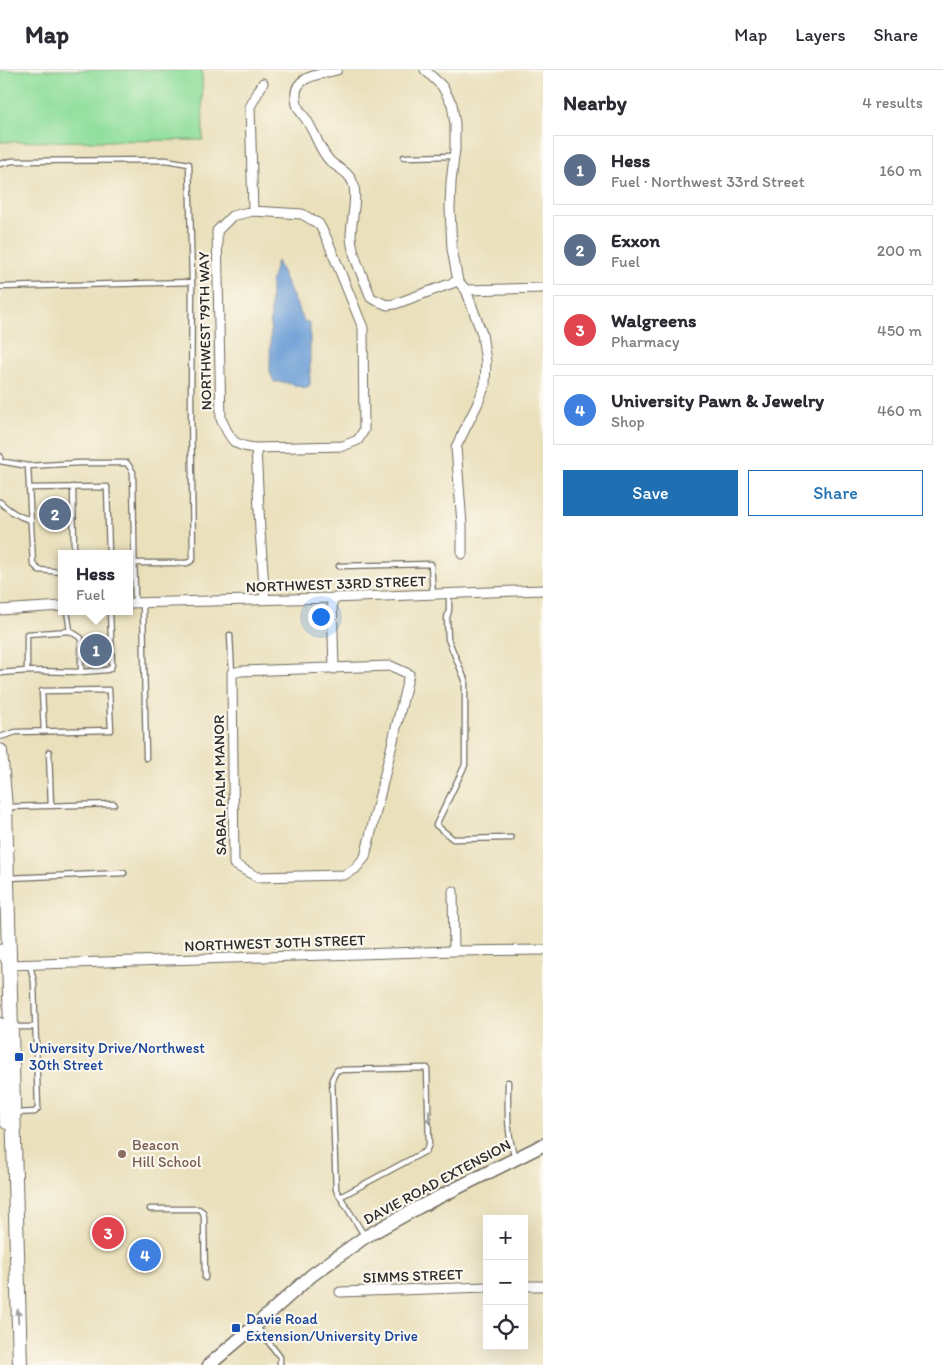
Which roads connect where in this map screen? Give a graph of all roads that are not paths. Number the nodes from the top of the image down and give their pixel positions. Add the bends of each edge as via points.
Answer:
1 (337, 70) edge
2 (425, 70) edge
3 (317, 72) edge
4 (263, 83) dead end
5 (404, 156) dead end
6 (454, 156) junction
7 (0, 164) edge
8 (253, 210) junction
9 (458, 281) junction
10 (192, 282) junction
11 (0, 287) edge
12 (543, 288) edge
13 (466, 290) junction
14 (256, 448) junction
15 (0, 456) edge
16 (28, 466) junction
17 (73, 487) junction
18 (29, 488) junction
19 (0, 502) edge
20 (31, 520) junction
21 (74, 550) edge
22 (109, 550) edge
23 (462, 554) dead end
24 (134, 563) junction
25 (339, 566) dead end
26 (58, 572) edge
27 (543, 590) edge
28 (449, 594) junction
29 (433, 595) junction
30 (332, 598) junction
31 (265, 600) junction
32 (136, 603) edge
33 (58, 606) edge
34 (0, 610) edge
35 (68, 615) edge
36 (110, 615) edge
37 (70, 631) junction
38 (230, 635) dead end
39 (334, 668) junction
40 (27, 671) junction
41 (82, 672) junction
42 (0, 673) edge
43 (232, 673) junction
44 (44, 732) junction
45 (0, 737) edge
46 (0, 751) edge
47 (49, 752) dead end
48 (146, 758) dead end
49 (114, 804) dead end
50 (51, 806) junction
51 (5, 807) junction
52 (511, 838) dead end
53 (124, 873) dead end
54 (6, 878) junction
55 (453, 891) dead end
56 (0, 949) edge
57 (543, 950) edge
58 (454, 951) junction
59 (30, 964) junction
60 (9, 965) junction
61 (5, 1026) edge
62 (35, 1027) junction
63 (508, 1082) dead end
64 (13, 1113) junction
65 (14, 1136) junction
66 (543, 1145) edge
67 (515, 1158) junction
68 (340, 1197) junction
69 (150, 1209) dead end
70 (365, 1237) junction
71 (205, 1278) dead end
72 (528, 1286) edge
73 (543, 1286) edge
74 (483, 1288) edge
75 (340, 1292) dead end
76 (256, 1326) junction
77 (20, 1365) edge
78 (209, 1365) edge
79 (280, 1365) edge

1 - 3 street
2 - 6 street via 442,86 452,104
3 - 9 street via 297,86 297,105 322,152 350,176 354,184 353,250 371,298 387,305 395,304
4 - 8 street via 250,107
5 - 6 lane
6 - 9 street via 450,209
7 - 10 lane via 12,161 166,160 189,164
8 - 14 street, NORTHWEST 79TH WAY via 232,216 217,230 221,418 231,439 242,447
8 - 14 street via 302,214 319,224 363,328 364,430 358,440 343,446
9 - 13 street
10 - 11 lane
10 - 24 lane via 193,559 187,562
12 - 13 street
13 - 23 street via 482,334 486,362 485,385 456,447
14 - 31 street
15 - 16 lane via 0,461
16 - 18 lane
16 - 24 lane via 127,463 133,472
17 - 18 lane
17 - 21 lane
17 - 22 lane via 107,487
18 - 20 lane
19 - 20 lane via 21,518
20 - 26 lane via 33,564 39,570
24 - 32 lane
25 - 29 lane via 431,564
27 - 28 street, NORTHWEST 33RD STREET
28 - 29 street, NORTHWEST 33RD STREET
28 - 52 lane via 448,639 465,680 465,765 436,825 453,839
29 - 30 street, NORTHWEST 33RD STREET
30 - 31 street, NORTHWEST 33RD STREET
30 - 39 street
31 - 32 street, NORTHWEST 33RD STREET
32 - 48 lane
33 - 34 street
35 - 37 lane
36 - 41 lane via 111,668
37 - 40 lane via 27,634
37 - 41 lane via 81,638
38 - 43 lane
39 - 43 street, SABAL PALM MANOR
39 - 43 street, SABAL PALM MANOR via 391,666 408,674 365,857 355,869 344,875 257,877 234,864
40 - 41 lane
40 - 42 lane
44 - 44 lane via 111,730 110,690 42,691
44 - 45 lane via 16,732
46 - 51 main road
47 - 50 lane
49 - 50 lane
50 - 51 lane
51 - 54 main road
53 - 54 lane
54 - 60 main road
55 - 58 street
56 - 60 street
57 - 58 street, NORTHWEST 30TH STREET
58 - 59 street, NORTHWEST 30TH STREET
59 - 60 street, NORTHWEST 30TH STREET
59 - 62 lane via 34,982
60 - 61 main road
61 - 62 lane
61 - 64 main road
61 - 65 main road via 2,1096 6,1120
62 - 64 lane via 38,1108 35,1112
63 - 67 lane via 508,1128
64 - 65 main road
77 -> 65 main road
66 - 67 main road, DAVIE ROAD EXTENSION
67 - 70 main road, DAVIE ROAD EXTENSION
68 -> 68 lane via 336,1190 332,1078 337,1070 427,1068 429,1144 426,1151
68 - 70 lane
69 - 71 lane via 199,1209 203,1212
70 - 76 main road, DAVIE ROAD EXTENSION via 312,1275
72 - 73 street
74 - 75 street, SIMMS STREET
76 - 78 main road, DAVIE ROAD EXTENSION
76 - 79 lane via 280,1357

